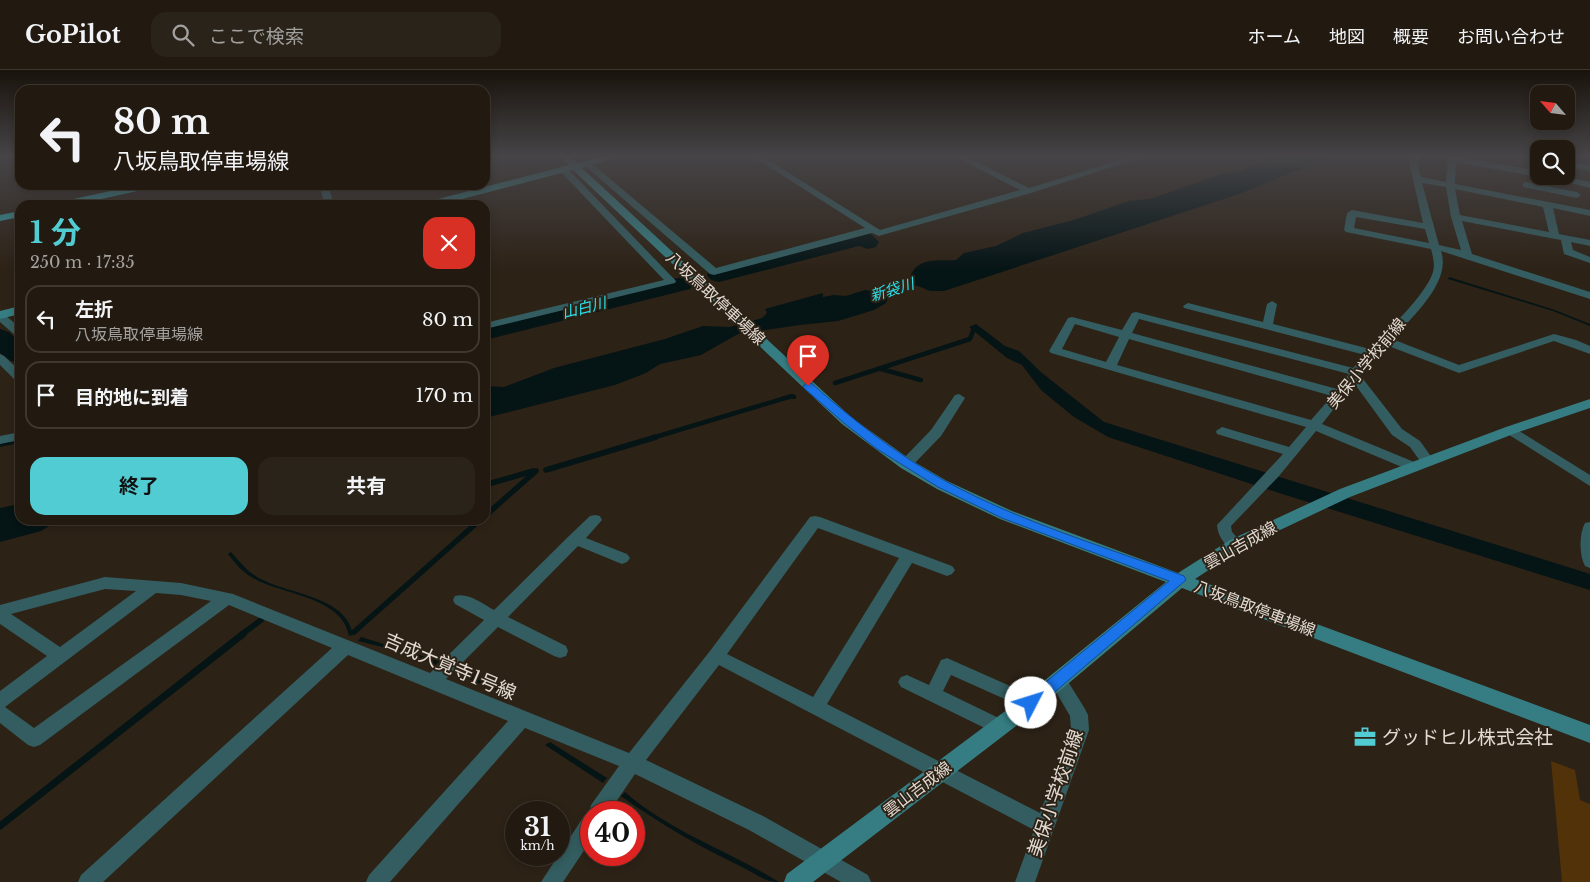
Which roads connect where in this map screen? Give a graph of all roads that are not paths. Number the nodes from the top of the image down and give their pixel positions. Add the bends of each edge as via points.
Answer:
1 (111, 194) edge
2 (469, 194) edge
3 (587, 194) edge
4 (605, 194) edge
5 (622, 194) edge
6 (817, 194) edge
7 (1017, 194) edge
8 (1420, 194) edge
9 (1452, 194) edge
10 (1491, 194) edge
11 (1527, 194) edge
12 (83, 200) edge
13 (446, 200) edge
14 (1528, 201) junction
15 (1547, 204) junction
16 (1590, 213) edge
17 (15, 215) edge
18 (1456, 217) junction
19 (0, 218) edge
20 (1428, 227) junction
21 (874, 229) junction
22 (1555, 236) junction
23 (1566, 238) junction
24 (1590, 243) edge
25 (1435, 247) junction
26 (1468, 256) junction
27 (1590, 260) edge
28 (1590, 296) edge
29 (1272, 304) dead end
30 (1188, 306) dead end
31 (15, 312) edge
32 (0, 316) edge
33 (490, 325) edge
34 (1267, 327) junction
35 (15, 330) edge
36 (1126, 335) junction
37 (1383, 340) junction
38 (1590, 351) edge
39 (1372, 353) junction
40 (0, 358) edge
41 (1110, 366) junction
42 (15, 373) edge
43 (1354, 374) junction
44 (1340, 394) junction
45 (959, 398) dead end
46 (1590, 403) edge
47 (1314, 425) junction
48 (1511, 430) junction
49 (1222, 431) dead end
50 (15, 437) edge
51 (0, 440) edge
52 (1291, 452) junction
53 (1428, 462) junction
54 (906, 464) junction
55 (1414, 467) junction
56 (1590, 481) edge
57 (595, 520) dead end
58 (1590, 527) edge
59 (575, 539) junction
60 (1236, 544) junction
61 (909, 555) junction
62 (622, 558) dead end
63 (1590, 562) edge
64 (948, 570) dead end
65 (1180, 580) junction
66 (153, 587) junction
67 (227, 598) junction
68 (461, 600) dead end
69 (0, 613) edge
70 (496, 618) junction
71 (346, 646) junction
72 (560, 652) dead end
73 (60, 656) junction
74 (716, 656) junction
75 (1058, 680) junction
76 (432, 682) junction
77 (907, 682) dead end
78 (932, 694) junction
79 (0, 701) edge
80 (1031, 703) junction
81 (816, 707) junction
82 (0, 713) edge
83 (521, 719) junction
84 (999, 727) junction
85 (1590, 734) edge
86 (634, 764) junction
87 (942, 770) junction
88 (605, 801) edge
89 (1044, 825) junction
90 (580, 839) edge
91 (823, 860) junction
92 (88, 882) edge
93 (376, 882) edge
94 (551, 882) edge
95 (795, 882) edge
96 (861, 882) edge
97 (1025, 882) edge

1 - 12 main road
2 - 13 main road
3 - 33 street via 671,281
4 - 54 main road, 八坂鳥取停車場線 via 847,421
5 - 21 street via 714,272
6 - 21 street
7 - 21 street via 879,232
8 - 20 street, 美保小学校前線
9 - 18 street
10 - 14 street
11 - 14 street
14 - 15 street
15 - 16 street
15 - 22 street
17 - 19 main road
18 - 22 street
18 - 26 street
20 - 25 street, 美保小学校前線
20 - 25 street via 1352,213 1349,230
22 - 23 street
23 - 24 street
23 - 27 street via 1568,252
25 - 26 street
25 - 37 street, 美保小学校前線 via 1439,259 1438,272 1422,299
26 - 28 street
29 - 34 street
30 - 34 street
31 - 32 main road
32 - 35 street
34 - 39 street
36 - 41 street
36 - 41 street via 1072,320 1055,351
36 - 43 street via 1136,315
36 - 44 street
37 - 38 street via 1459,369 1554,337
37 - 39 street, 美保小学校前線
39 - 43 street, 美保小学校前線
40 - 42 street
41 - 47 street
43 - 44 street, 美保小学校前線
43 - 53 street via 1397,432 1415,444
44 - 47 street, 美保小学校前線
45 - 54 street via 936,433
46 - 48 main road, 雲山吉成線
47 - 52 street, 美保小学校前線
47 - 55 street
48 - 53 main road, 雲山吉成線
48 - 56 street
49 - 52 street
50 - 51 street
52 - 60 street, 美保小学校前線 via 1224,525 1225,534
53 - 55 main road, 雲山吉成線
54 - 65 main road, 八坂鳥取停車場線 via 1006,515
55 - 60 main road, 雲山吉成線 via 1314,506
57 - 59 street
58 - 63 street
59 - 62 street
59 - 70 street
60 - 65 main road, 雲山吉成線
61 - 64 street
61 - 74 street via 815,520
61 - 81 street
65 - 75 main road, 雲山吉成線
65 - 85 main road, 八坂鳥取停車場線
66 - 67 street, 吉成大覚寺1号線
66 - 69 street, 吉成大覚寺1号線 via 105,583
66 - 73 street
67 - 71 street, 吉成大覚寺1号線
67 - 82 street via 34,739
68 - 70 street
69 - 73 street
70 - 72 street
70 - 76 street
71 - 76 street, 吉成大覚寺1号線
71 - 92 street
73 - 79 street
74 - 81 street
74 - 86 street
75 - 80 main road, 雲山吉成線
75 - 89 street, 美保小学校前線 via 1079,715 1080,730
76 - 83 street, 吉成大覚寺1号線
77 - 78 street
78 - 80 street via 948,665
78 - 84 street
80 - 84 main road, 雲山吉成線
81 - 87 street
83 - 86 street, 吉成大覚寺1号線
83 - 93 street
84 - 87 main road, 雲山吉成線
86 - 88 street
86 - 91 street, 吉成大覚寺1号線 via 756,823
87 - 89 street
87 - 91 main road, 雲山吉成線
89 - 97 street, 美保小学校前線
90 - 94 street
91 - 95 main road, 雲山吉成線
91 - 96 street, 吉成大覚寺1号線

